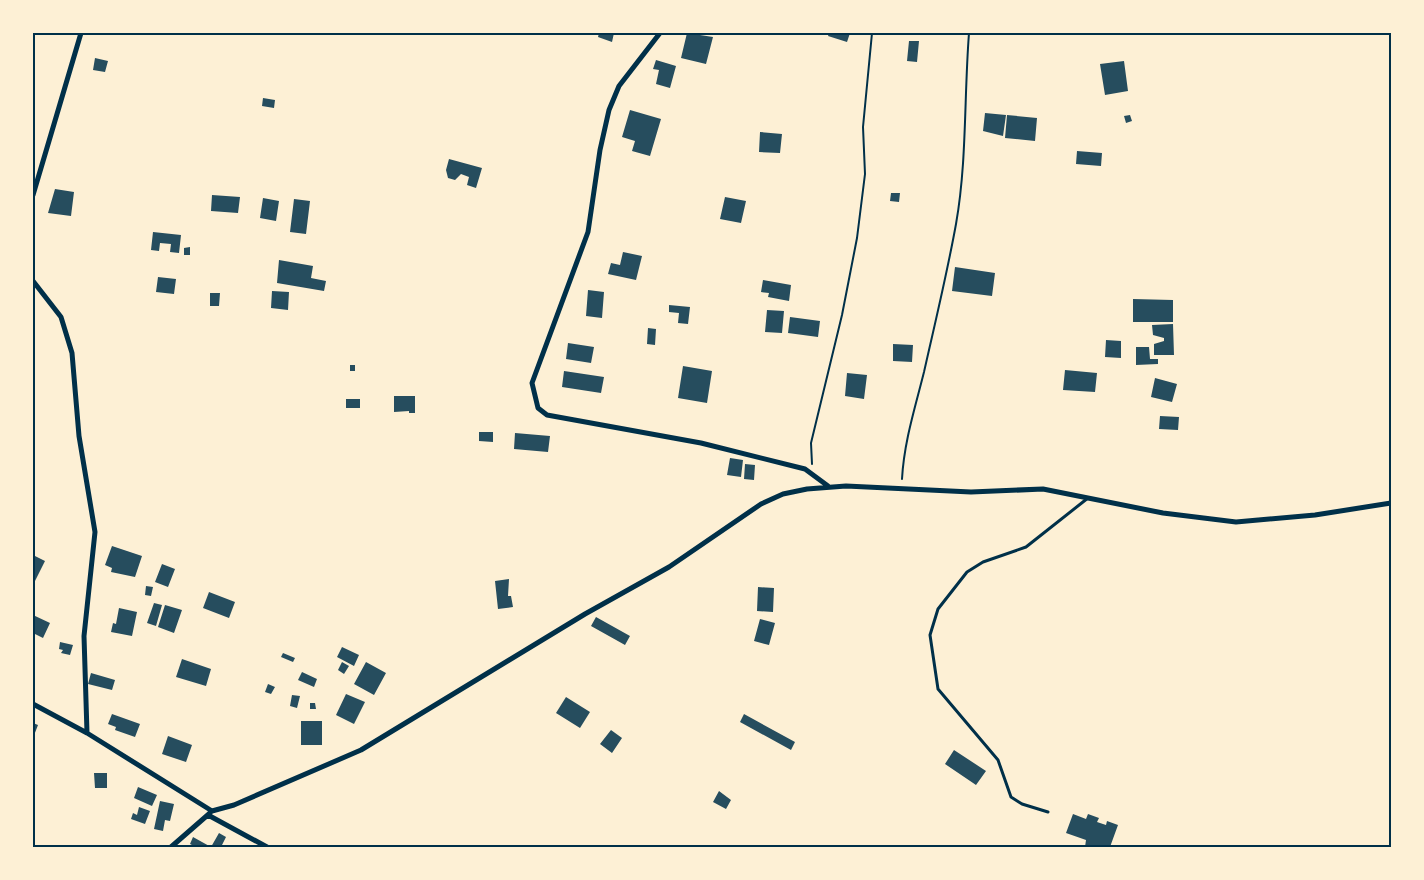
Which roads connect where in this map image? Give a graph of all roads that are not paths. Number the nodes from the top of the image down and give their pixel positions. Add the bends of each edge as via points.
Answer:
1 (81, 33) edge
2 (660, 33) edge
3 (34, 187) edge
4 (33, 195) edge
5 (33, 281) edge
6 (828, 486) junction
7 (1088, 498) junction
8 (1391, 503) edge
9 (33, 704) edge
10 (87, 734) junction
11 (1048, 812) dead end
12 (210, 813) junction
13 (171, 847) edge
14 (267, 847) edge

1 - 3 street
2 - 6 street via 619,86 609,110 588,232 532,383 538,408 547,415 701,443 805,469
3 - 4 street
5 - 10 street via 61,317 72,353 79,436 95,532 84,636
6 - 7 street via 971,492 1043,489
6 - 12 street via 783,494 761,504 669,567 361,750
7 - 8 street via 1236,522
7 - 11 lane via 1026,547 967,572 938,609 930,635 938,689 998,760 1011,797
9 - 10 street
10 - 12 street
12 - 13 street
12 - 14 street

